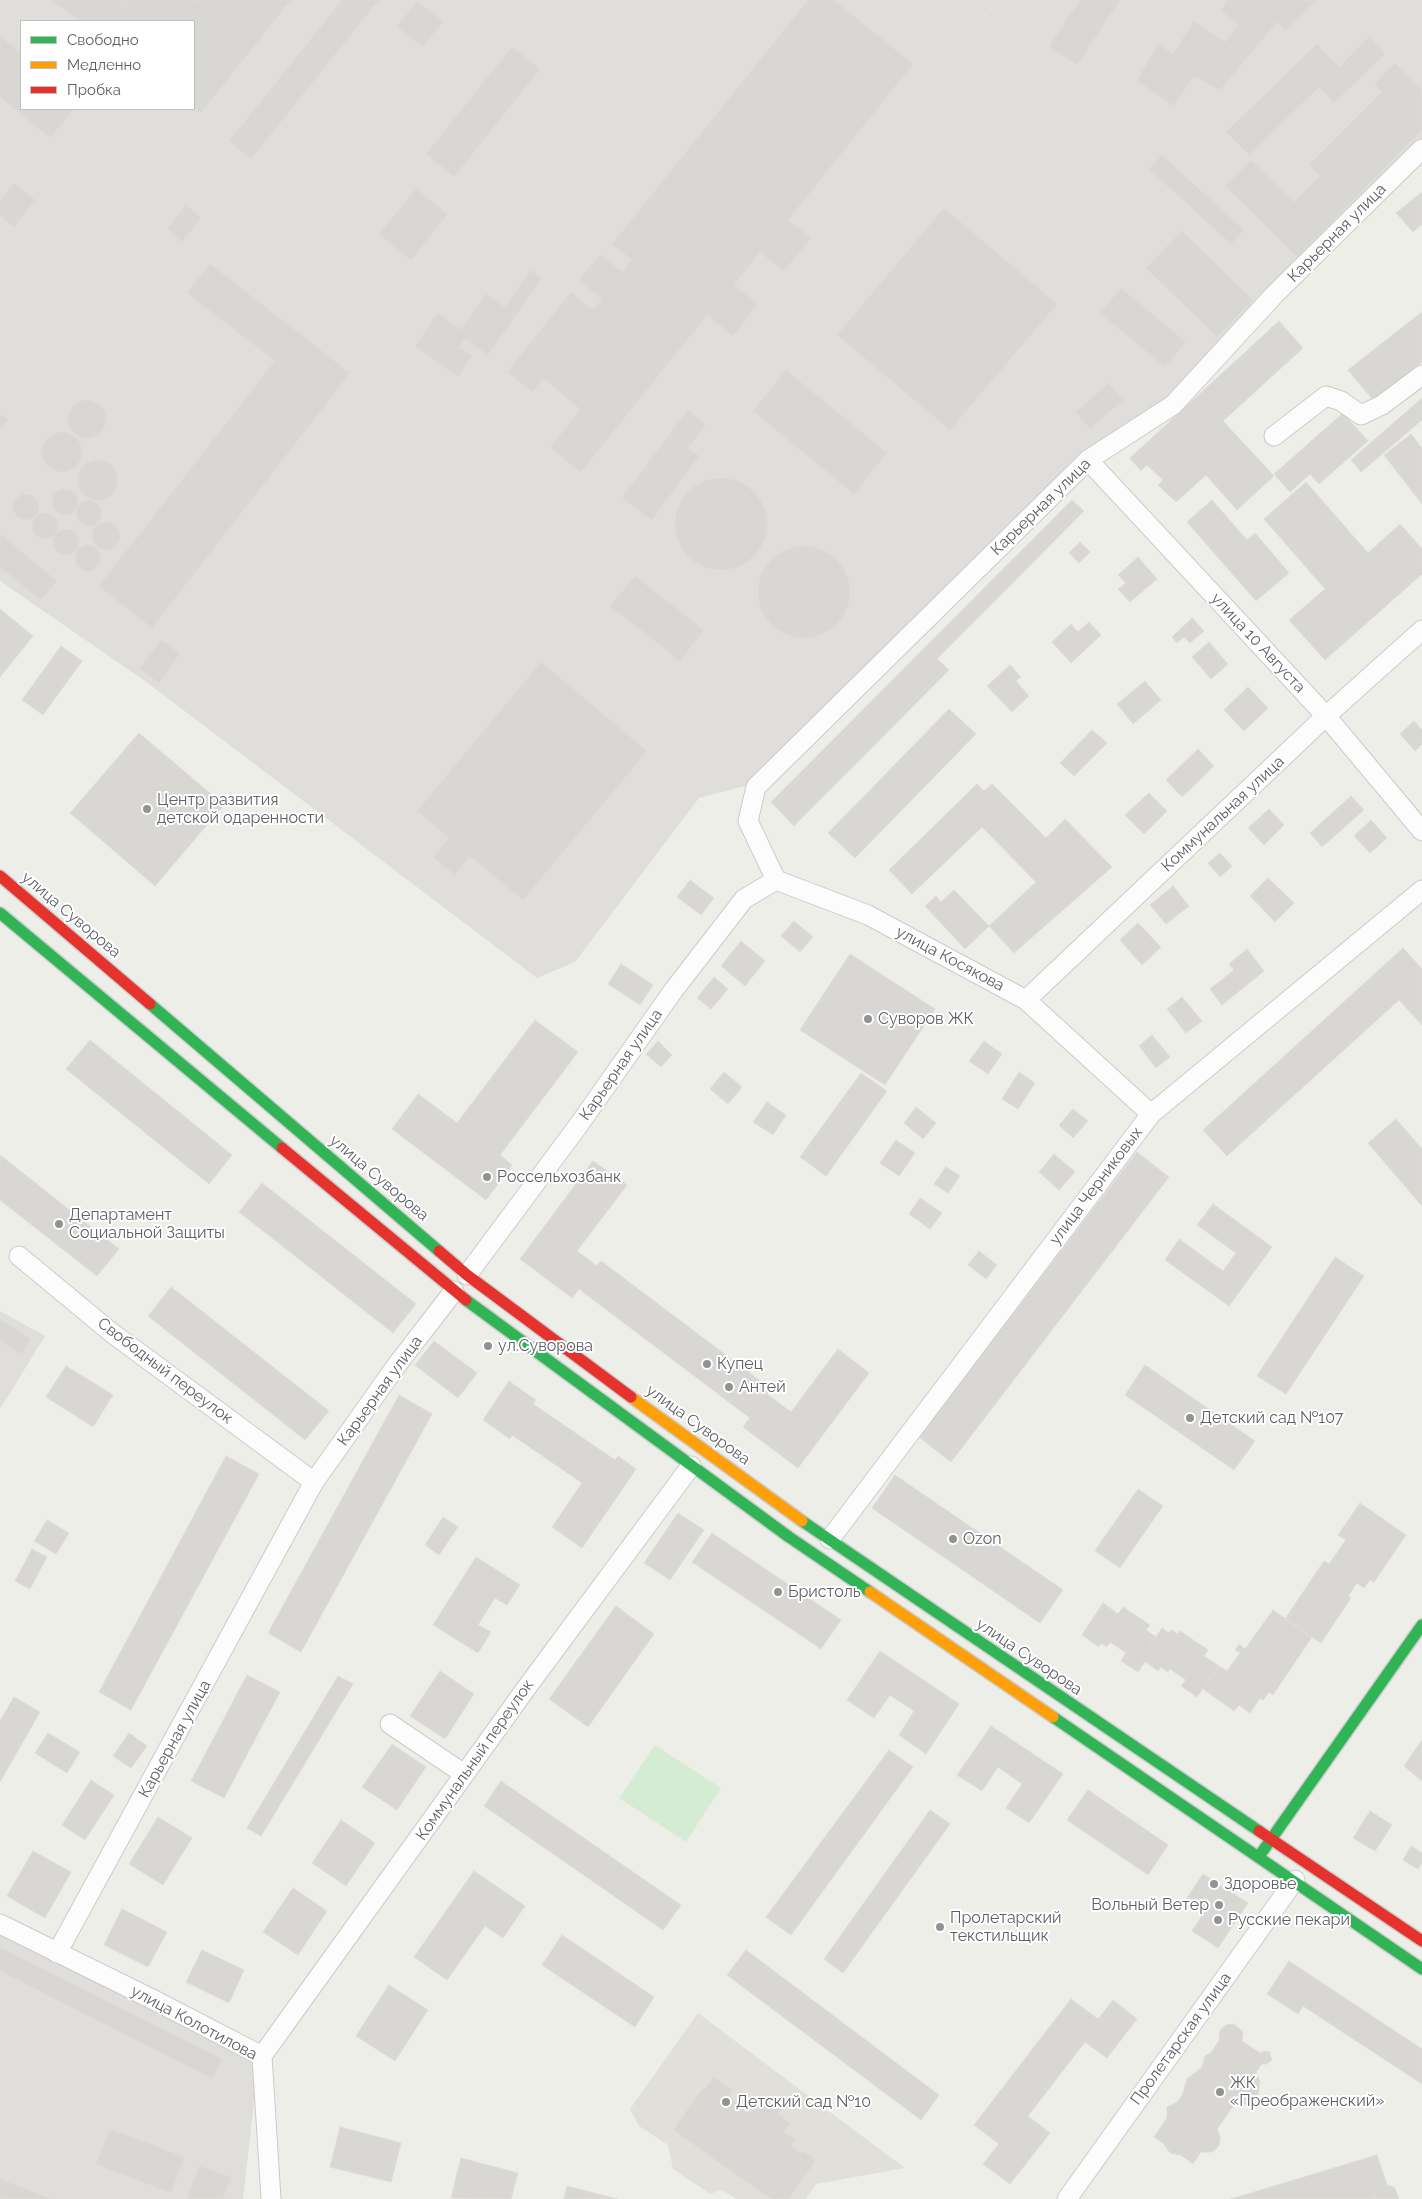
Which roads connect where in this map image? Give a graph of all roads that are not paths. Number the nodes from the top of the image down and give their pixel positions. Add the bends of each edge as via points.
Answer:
1 (1422, 149) edge
2 (1422, 375) edge
3 (1274, 436) dead end
4 (1088, 460) junction
5 (1422, 630) edge
6 (1326, 716) junction
7 (1422, 831) edge
8 (0, 876) edge
9 (776, 880) junction
10 (1422, 890) edge
11 (0, 914) edge
12 (1026, 1000) junction
13 (1151, 1114) junction
14 (18, 1256) dead end
15 (467, 1275) junction
16 (454, 1291) junction
17 (691, 1466) junction
18 (314, 1482) junction
19 (830, 1539) junction
20 (1422, 1625) edge
21 (390, 1724) dead end
22 (464, 1774) junction
23 (1270, 1839) junction
24 (1260, 1856) junction
25 (1295, 1880) junction
26 (0, 1924) edge
27 (1422, 1941) edge
28 (57, 1953) junction
29 (1422, 1969) edge
30 (262, 2056) junction
31 (271, 2199) edge
32 (1068, 2199) edge

1 - 4 street, Карьерная улица via 1275,294 1173,405
2 - 3 street via 1382,405 1361,415 1341,401 1326,396
4 - 6 street, улица 10 Августа
4 - 9 street, Карьерная улица via 756,787 748,821
5 - 6 street, Коммунальная улица
6 - 7 street, улица 10 Августа
6 - 12 street, Коммунальная улица
8 - 15 main road, улица Суворова
9 - 12 street, улица Косякова via 868,915
9 - 15 street, Карьерная улица via 744,899 673,991
10 - 13 street, улица Черниковых
11 - 16 main road
12 - 13 street, улица Косякова
13 - 19 street, улица Черниковых
14 - 18 street, Свободный переулок via 112,1333
15 - 16 main road, Карьерная улица
15 - 19 main road, улица Суворова
16 - 17 main road
16 - 18 street, Карьерная улица
17 - 22 street, Коммунальный переулок
17 - 24 main road via 789,1537
18 - 28 street, Карьерная улица
19 - 23 main road, улица Суворова
20 - 23 main road
21 - 22 street
22 - 30 street, Коммунальный переулок
23 - 24 main road
23 - 27 main road, улица Суворова
24 - 25 main road
25 - 29 main road
25 - 32 street, Пролетарская улица
26 - 28 street, улица Колотилова
28 - 30 street, улица Колотилова
30 - 31 street, улица Колотилова

